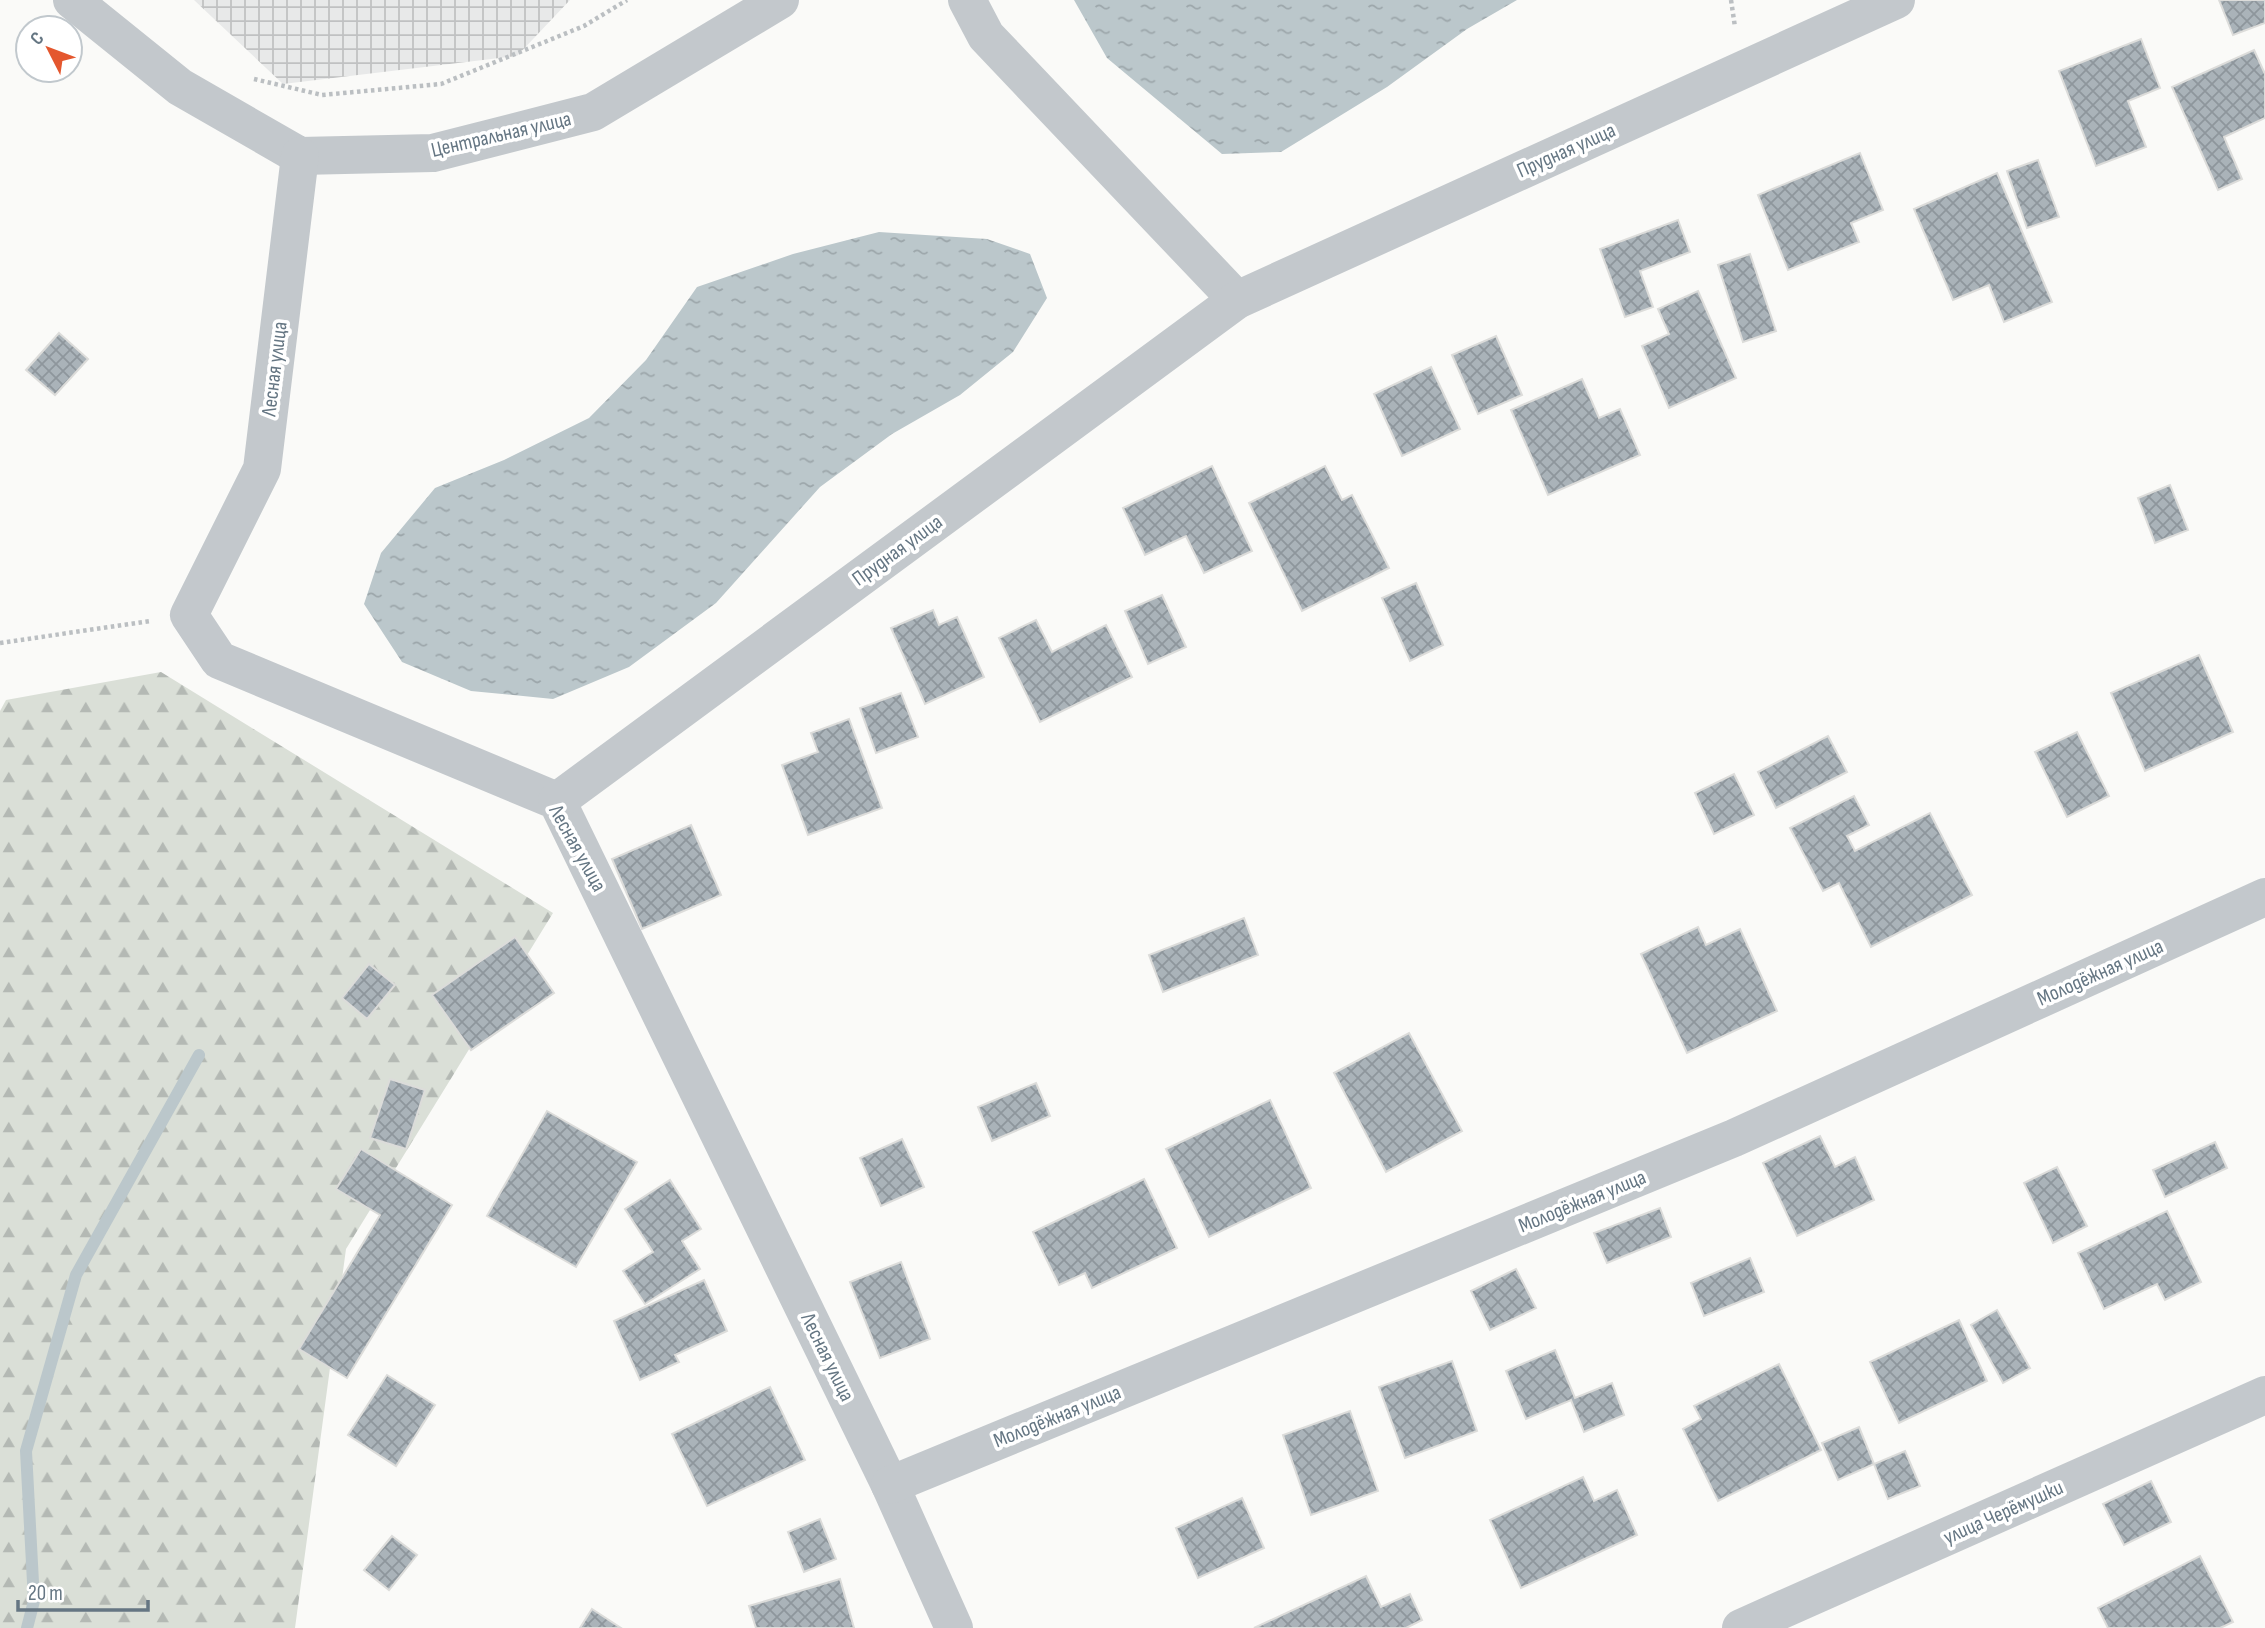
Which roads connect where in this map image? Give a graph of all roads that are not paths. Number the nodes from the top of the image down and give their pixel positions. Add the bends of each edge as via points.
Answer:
1 (72, 0) edge
2 (780, 0) edge
3 (967, 0) edge
4 (1896, 0) edge
5 (300, 156) junction
6 (1237, 300) junction
7 (557, 801) junction
8 (2265, 897) edge
9 (2265, 1395) edge
10 (890, 1485) junction
11 (954, 1628) edge
12 (1741, 1628) edge

1 - 5 street via 180,87
2 - 5 street, Центральная улица via 593,112 433,153
3 - 6 street via 986,36
4 - 6 street, Прудная улица
5 - 7 street, Лесная улица via 262,469 189,615 219,660
6 - 7 street, Прудная улица
7 - 10 street, Лесная улица
8 - 10 street, Молодёжная улица via 1734,1139
9 - 12 street, улица Черёмушки
10 - 11 street, Лесная улица

